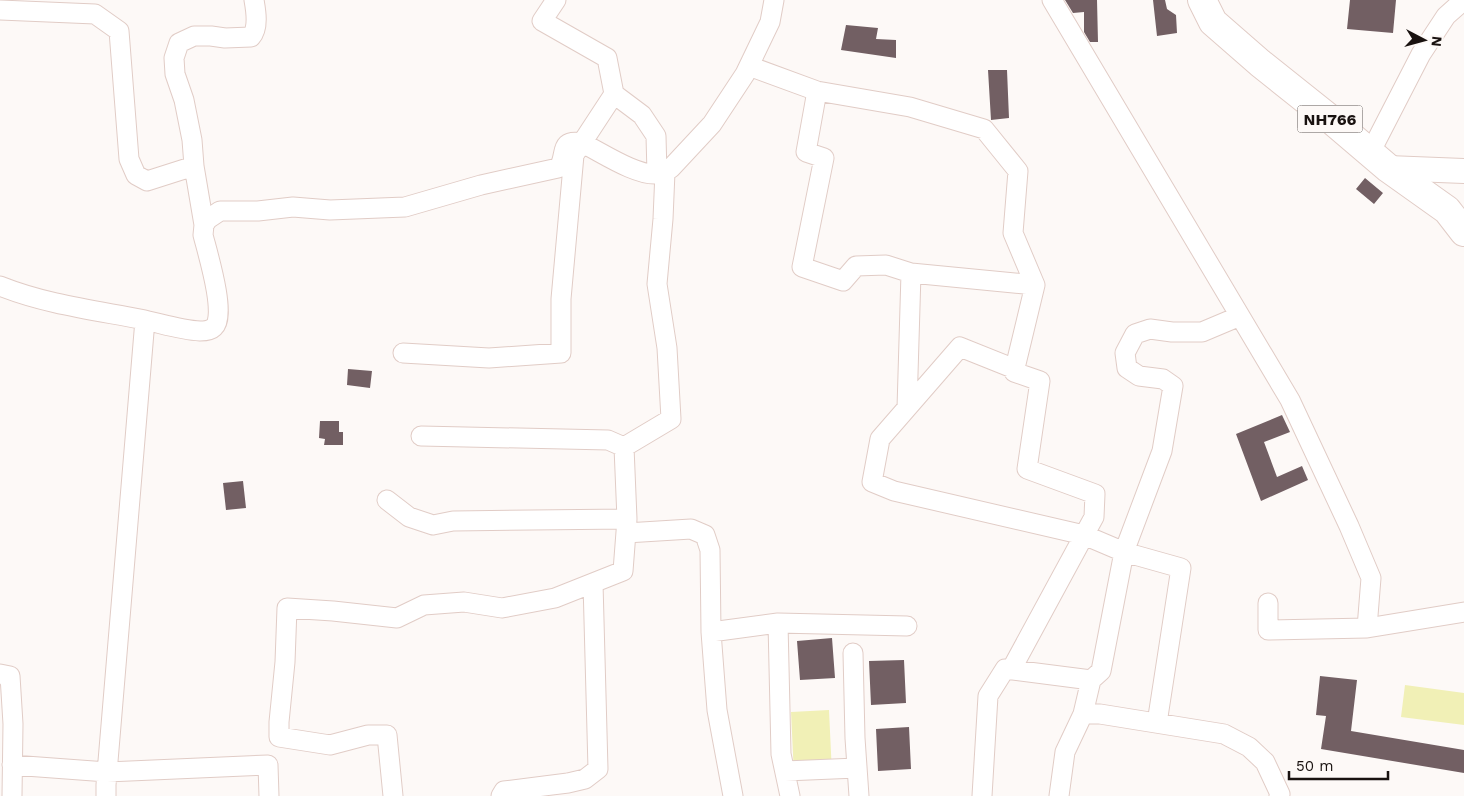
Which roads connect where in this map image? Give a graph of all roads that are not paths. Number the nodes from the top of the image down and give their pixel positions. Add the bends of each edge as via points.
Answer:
1 (254, 0) edge
2 (556, 0) edge
3 (774, 0) edge
4 (1052, 0) edge
5 (1202, 0) edge
6 (1464, 0) edge
7 (0, 10) edge
8 (749, 66) junction
9 (817, 91) junction
10 (614, 94) junction
11 (582, 143) junction
12 (1379, 160) junction
13 (194, 166) junction
14 (1464, 171) edge
15 (661, 173) junction
16 (204, 225) junction
17 (1464, 232) edge
18 (912, 273) junction
19 (1036, 285) junction
20 (0, 286) edge
21 (1240, 316) junction
22 (144, 320) junction
23 (403, 353) dead end
24 (1015, 369) junction
25 (907, 408) junction
26 (421, 436) dead end
27 (624, 446) junction
28 (387, 500) dead end
29 (626, 526) junction
30 (1084, 535) junction
31 (1124, 552) junction
32 (593, 583) junction
33 (1268, 602) dead end
34 (1464, 612) edge
35 (778, 623) junction
36 (907, 626) dead end
37 (1367, 628) junction
38 (711, 632) junction
39 (853, 653) dead end
40 (1011, 670) junction
41 (0, 674) edge
42 (1091, 680) junction
43 (1083, 714) junction
44 (1157, 724) junction
45 (280, 737) junction
46 (12, 765) junction
47 (268, 765) junction
48 (857, 768) junction
49 (785, 771) junction
50 (107, 772) junction
51 (1281, 795) edge
52 (12, 796) edge
53 (106, 796) edge
54 (269, 796) edge
55 (393, 796) edge
56 (501, 796) edge
57 (733, 796) edge
58 (790, 796) edge
59 (859, 796) edge
60 (982, 796) edge
61 (1059, 796) edge

1 - 13 street via 255,33 251,37 194,36 179,43 174,58 174,74 190,126
2 - 10 street via 542,21 607,58
3 - 8 street via 770,22
4 - 21 street
5 - 12 highway, NH766 via 1213,22
6 - 12 street via 1446,16 1421,54
7 - 13 street via 95,14 119,31 129,159 136,175 147,181
8 - 9 street
8 - 15 street via 712,124 671,168
9 - 18 street via 806,152 824,158 802,267 843,281 856,266 886,265
9 - 19 street via 910,107 984,129 1018,171 1013,233
10 - 11 street
10 - 15 street via 642,115 656,136
11 - 15 street via 622,164 650,174
11 - 16 street via 567,144 558,168 481,185 405,207 220,211
11 - 23 street via 574,155 561,299 561,353 489,358
12 - 14 main road
12 - 17 highway, NH766 via 1447,210
13 - 16 street
15 - 27 street via 663,219 657,284 667,348 671,419
16 - 22 street via 203,234 219,306 218,321 214,327 202,331
18 - 19 street
18 - 25 street
19 - 24 street
20 - 22 street via 80,309
21 - 31 street via 1202,332 1150,329 1135,334 1125,353 1127,368 1139,376 1163,379 1173,386 1162,451
21 - 37 street via 1290,400 1371,578
22 - 50 street
24 - 25 street via 960,347
24 - 30 street via 1014,372 1040,381 1027,469 1095,494 1094,516
25 - 30 street via 880,439 872,482 894,491
26 - 27 street via 608,440
27 - 29 street
28 - 29 street via 409,517 434,525 452,521
29 - 32 street via 623,571
29 - 38 street via 691,529 705,535 710,550
30 - 31 street
30 - 40 street
31 - 42 street via 1101,671
31 - 44 street via 1181,568
32 - 45 street via 555,598 502,608 464,602 424,604 397,618 287,608
32 - 56 street via 598,769 585,779 504,791
33 - 37 street via 1268,630
34 - 37 street
35 - 36 street
35 - 38 street
35 - 49 street via 781,754
38 - 57 street via 717,710
39 - 48 street
40 - 42 street
40 - 60 street via 1005,669 988,696
41 - 46 street via 10,676 14,724
42 - 43 street
43 - 44 street
43 - 61 street via 1065,752
44 - 51 street via 1224,734 1249,747 1265,762
45 - 47 street
45 - 55 street via 330,745 368,735 387,735
46 - 50 street
46 - 52 street
47 - 50 street
47 - 54 street
48 - 49 street
48 - 59 street
49 - 58 street
50 - 53 street

